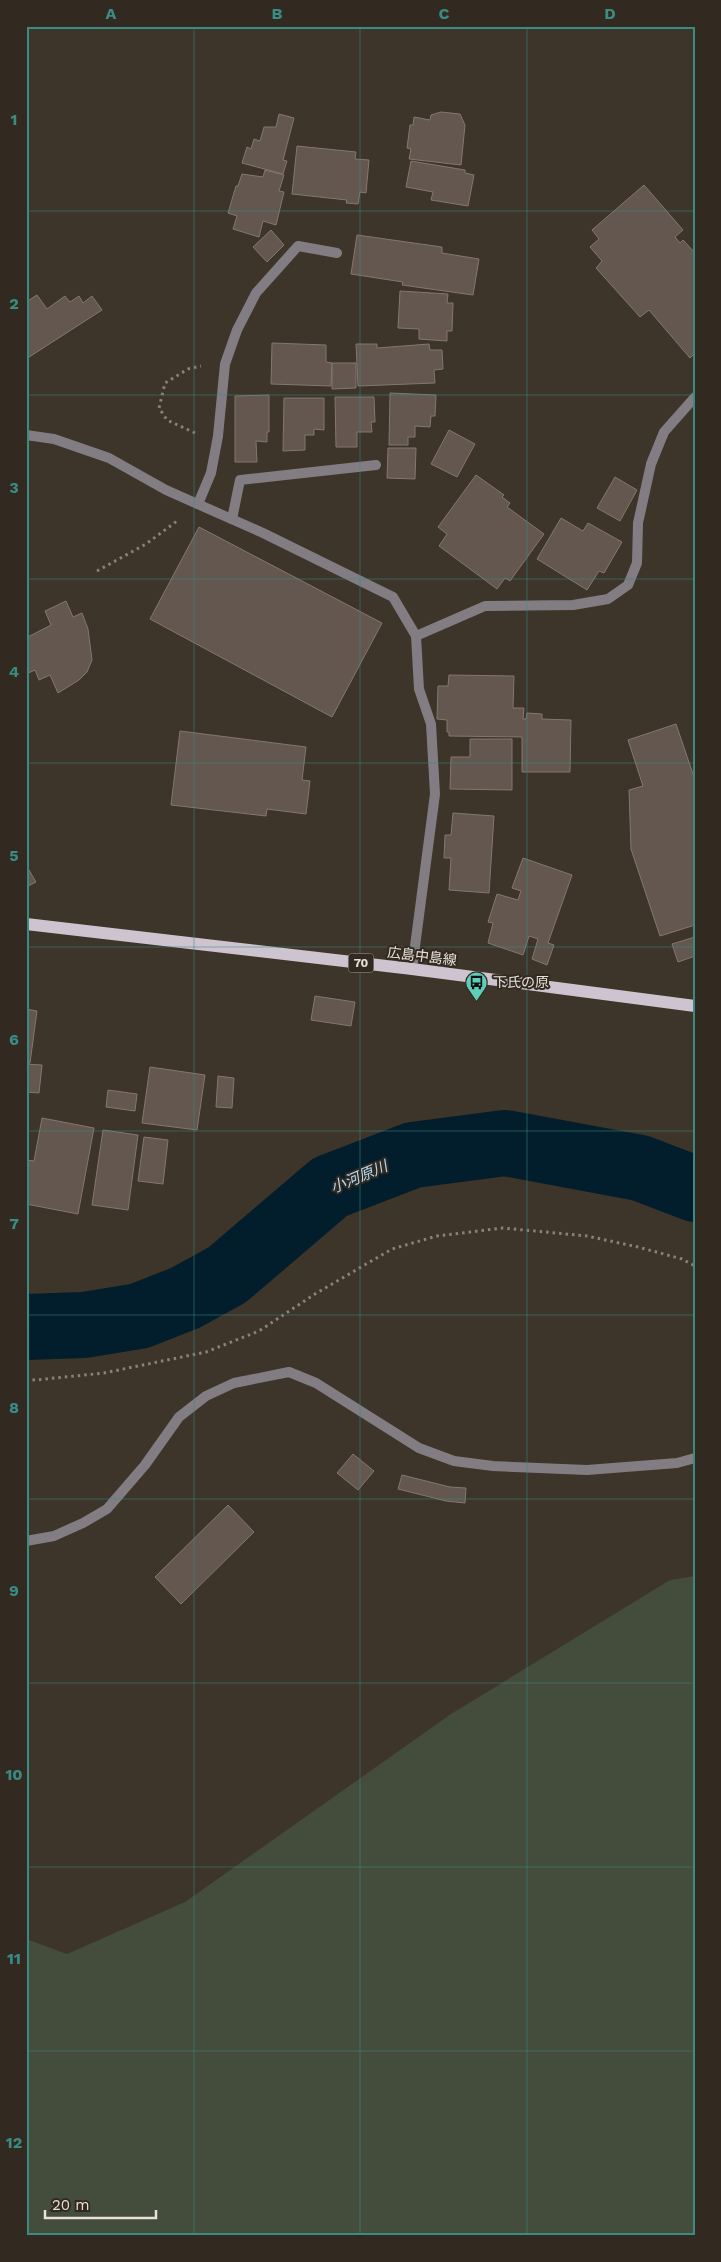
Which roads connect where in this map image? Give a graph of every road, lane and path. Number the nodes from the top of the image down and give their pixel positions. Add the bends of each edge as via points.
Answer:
1 (337, 253) dead end
2 (228, 357) junction
3 (695, 397) edge
4 (26, 434) edge
5 (218, 436) junction
6 (376, 464) dead end
7 (198, 504) junction
8 (232, 519) junction
9 (97, 571) dead end
10 (416, 636) junction
11 (26, 924) edge
12 (412, 970) junction
13 (695, 1006) edge
14 (695, 1266) edge
15 (26, 1378) edge
16 (695, 1458) edge
17 (26, 1541) edge

1 - 2 street via 298,246 256,293 237,330
2 - 5 street
2 - 5 path via 188,369 165,383 159,408 168,420 192,432
3 - 10 street via 664,432 651,464 638,523 638,563 628,585 608,599 573,606 484,606
4 - 7 street via 54,439 109,458
5 - 7 street via 211,473
6 - 8 street via 240,480
7 - 8 street
7 - 9 path via 146,544
8 - 10 street via 393,597
10 - 12 street via 419,689 431,724 435,794
11 - 12 main road, 広島中島線 / 70
12 - 13 main road, 広島中島線 / 70
14 - 15 path via 682,1259 587,1236 503,1228 437,1236 392,1249 258,1331 206,1352 104,1373
16 - 17 street via 677,1463 587,1470 454,1461 419,1448 316,1382 289,1372 234,1383 206,1396 179,1416 145,1465 107,1509 54,1536

